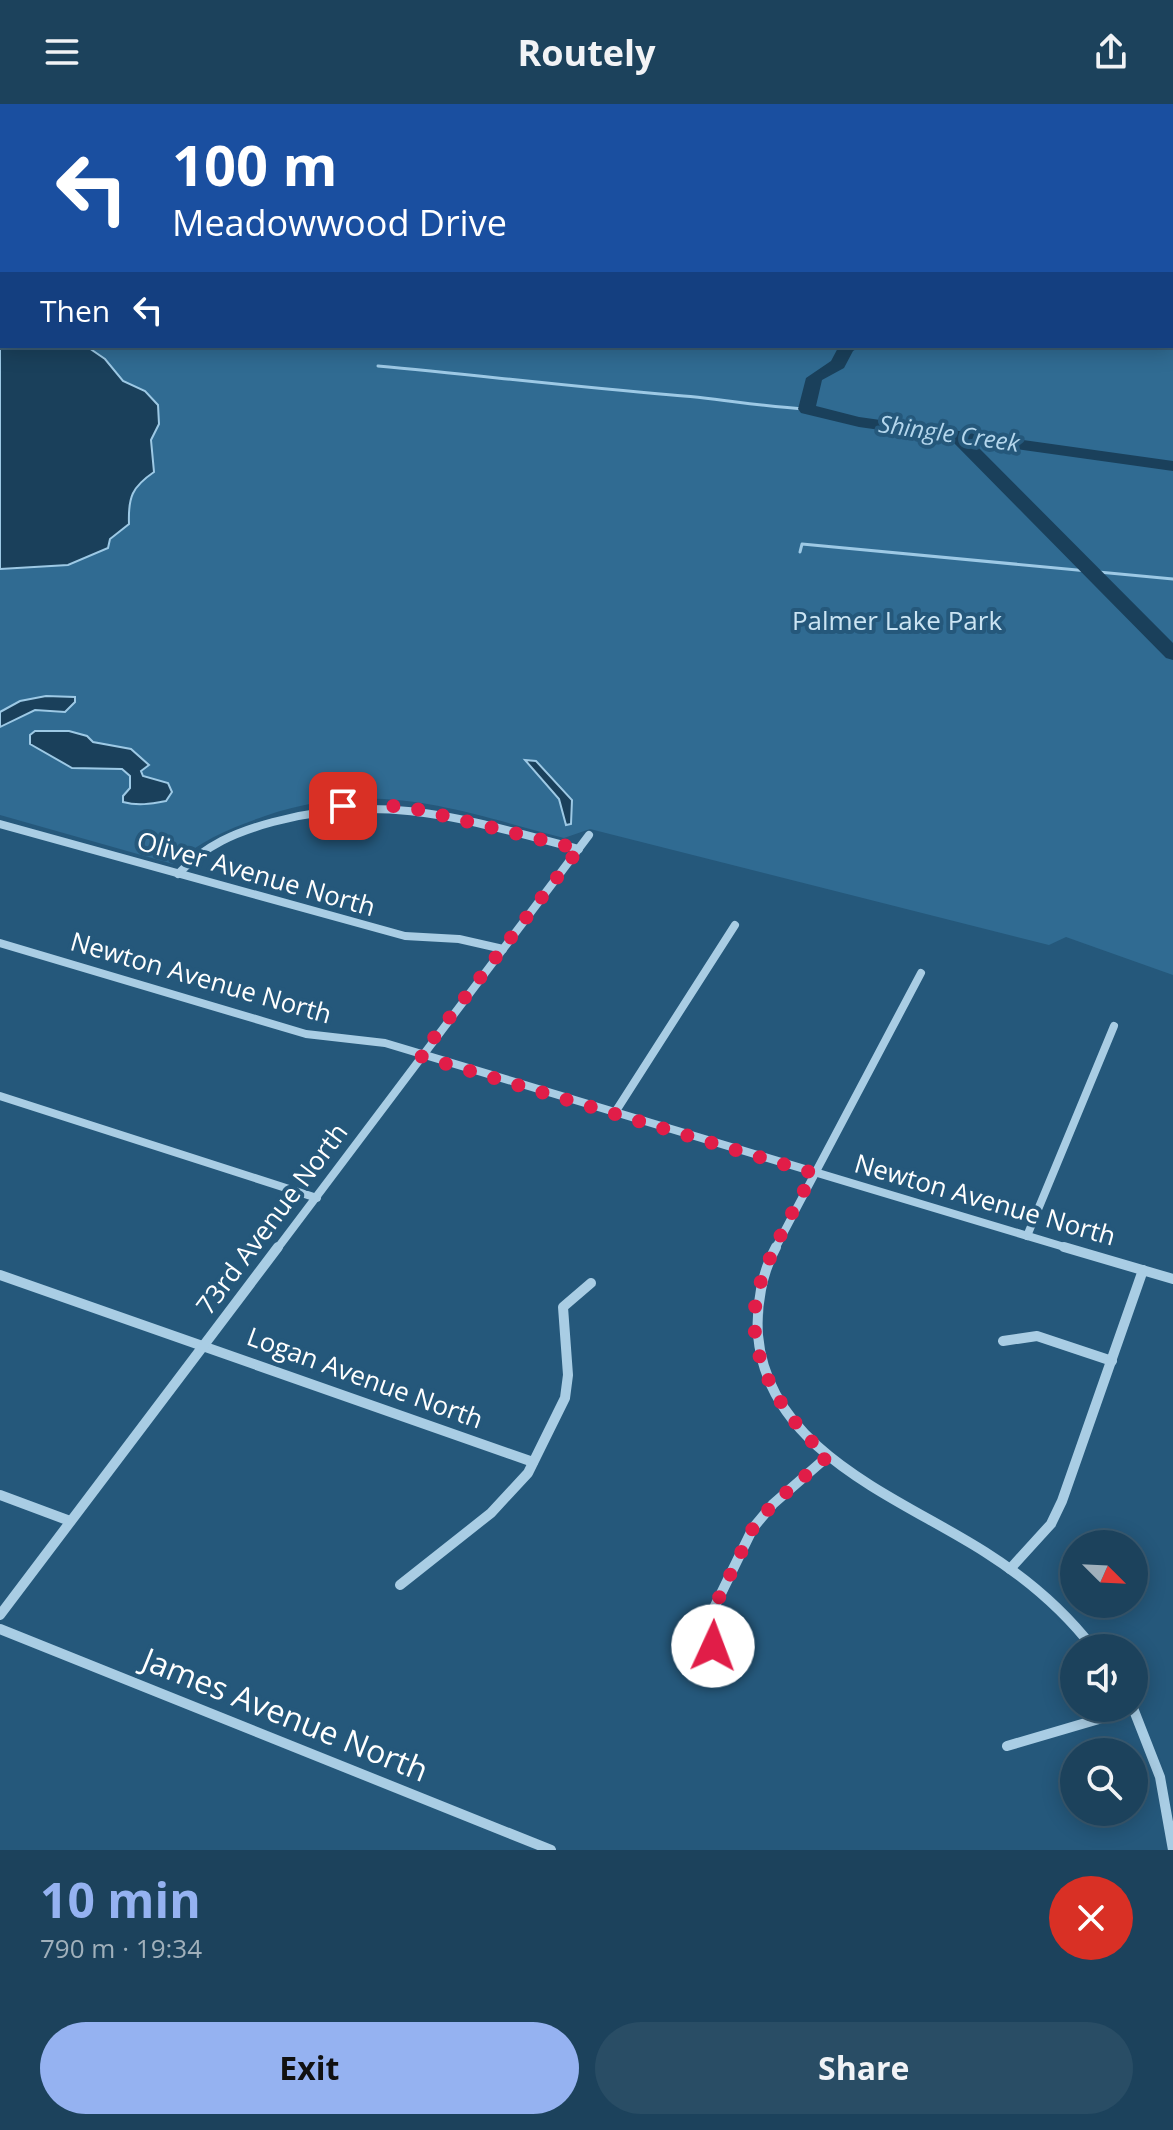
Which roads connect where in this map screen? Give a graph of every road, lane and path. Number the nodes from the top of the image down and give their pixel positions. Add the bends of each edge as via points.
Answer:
1 (0, 824) edge
2 (589, 835) dead end
3 (579, 849) junction
4 (178, 874) junction
5 (735, 925) dead end
6 (0, 943) edge
7 (503, 949) junction
8 (921, 973) dead end
9 (1114, 1026) dead end
10 (420, 1056) junction
11 (0, 1096) edge
12 (614, 1114) junction
13 (813, 1173) junction
14 (317, 1198) junction
15 (1027, 1236) junction
16 (1143, 1270) junction
17 (0, 1275) edge
18 (1173, 1279) edge
19 (591, 1283) dead end
20 (1003, 1341) dead end
21 (205, 1345) junction
22 (1112, 1361) junction
23 (827, 1457) junction
24 (533, 1462) junction
25 (0, 1495) edge
26 (70, 1521) junction
27 (1010, 1569) junction
28 (400, 1585) dead end
29 (0, 1615) edge
30 (0, 1629) edge
31 (1080, 1634) edge
32 (713, 1646) dead end
33 (1087, 1722) edge
34 (1140, 1722) edge
35 (1007, 1746) dead end
36 (1173, 1839) edge
37 (551, 1850) edge
38 (1173, 1850) edge

1 - 4 street, Oliver Avenue North
2 - 3 street, 73rd Avenue North
3 - 4 street via 404,806 343,806 283,817 216,840
3 - 7 street, 73rd Avenue North
4 - 7 street, Oliver Avenue North via 405,936 459,939
5 - 12 street
6 - 10 street, Newton Avenue North via 306,1034 385,1043
7 - 10 street, 73rd Avenue North
8 - 13 street
9 - 15 street
10 - 12 street, Newton Avenue North
10 - 14 street, 73rd Avenue North
11 - 14 street
12 - 13 street, Newton Avenue North
13 - 15 street, Newton Avenue North
13 - 23 street via 769,1259 755,1316 766,1377 804,1435
14 - 21 street, 73rd Avenue North
15 - 16 street, Newton Avenue North
16 - 18 street, Newton Avenue North
16 - 22 street
17 - 21 street, Logan Avenue North
19 - 24 street via 563,1307 565,1398
20 - 22 street via 1037,1336
21 - 24 street, Logan Avenue North
21 - 26 street, 73rd Avenue North
22 - 27 street via 1056,1512
23 - 27 street via 865,1485
23 - 32 street via 753,1528 714,1608
24 - 28 street via 511,1495
25 - 26 street
26 - 29 street, 73rd Avenue North
27 - 31 street
30 - 37 street, James Avenue North
33 - 35 street
34 - 36 street via 1163,1785
36 - 38 street

